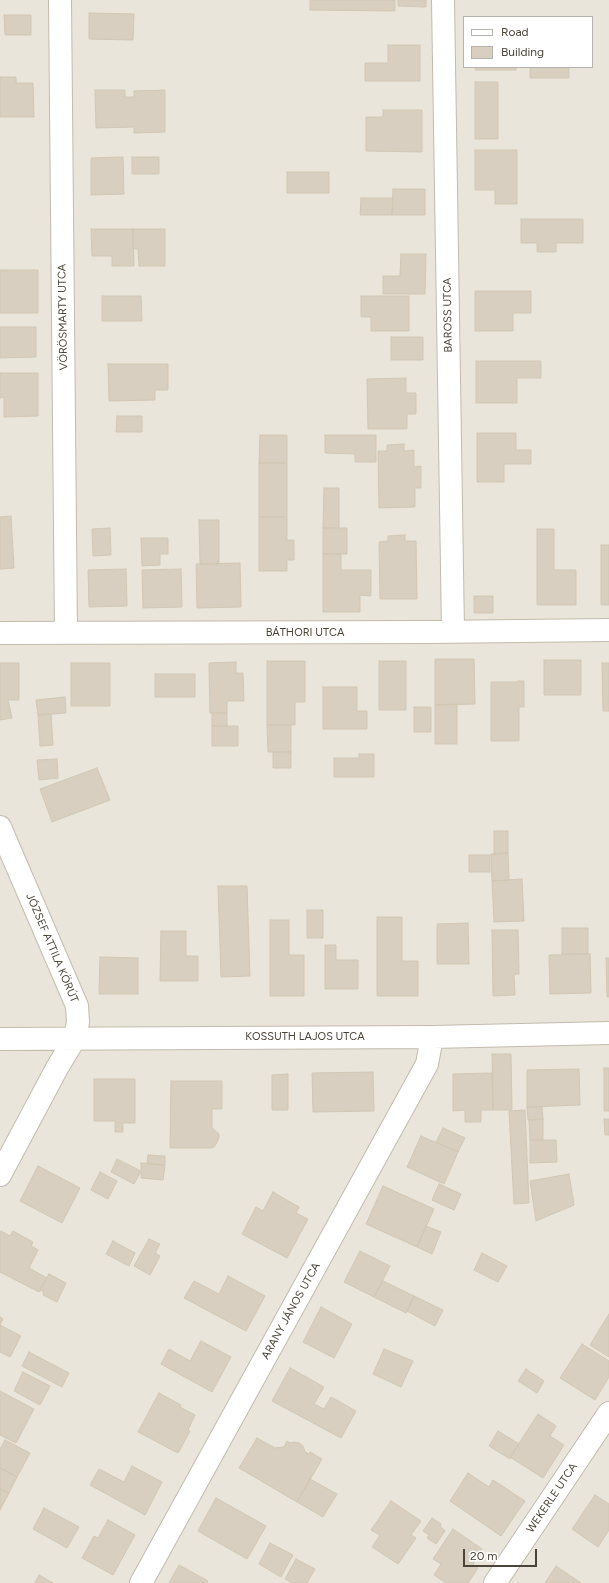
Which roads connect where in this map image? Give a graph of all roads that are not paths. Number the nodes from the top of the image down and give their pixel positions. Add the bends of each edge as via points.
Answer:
1 (60, 0) edge
2 (443, 0) edge
3 (609, 630) edge
4 (453, 631) junction
5 (0, 633) edge
6 (66, 633) junction
7 (0, 827) edge
8 (609, 1033) edge
9 (432, 1037) junction
10 (75, 1038) junction
11 (0, 1039) edge
12 (0, 1175) edge
13 (609, 1413) edge
14 (142, 1583) edge
15 (495, 1583) edge

1 - 6 street, VÖRÖSMARTY UTCA
2 - 4 street, BAROSS UTCA
3 - 4 street, BÁTHORI UTCA
4 - 6 street, BÁTHORI UTCA
5 - 6 street, BÁTHORI UTCA
7 - 10 street, JÓZSEF ATTILA KÖRÚT via 77,1006
8 - 9 street, KOSSUTH LAJOS UTCA
9 - 10 street, KOSSUTH LAJOS UTCA
9 - 14 street, ARANY JÁNOS UTCA via 427,1064
10 - 11 street, KOSSUTH LAJOS UTCA
10 - 12 street, JÓZSEF ATTILA KÖRÚT via 56,1068
13 - 15 street, WEKERLE UTCA

